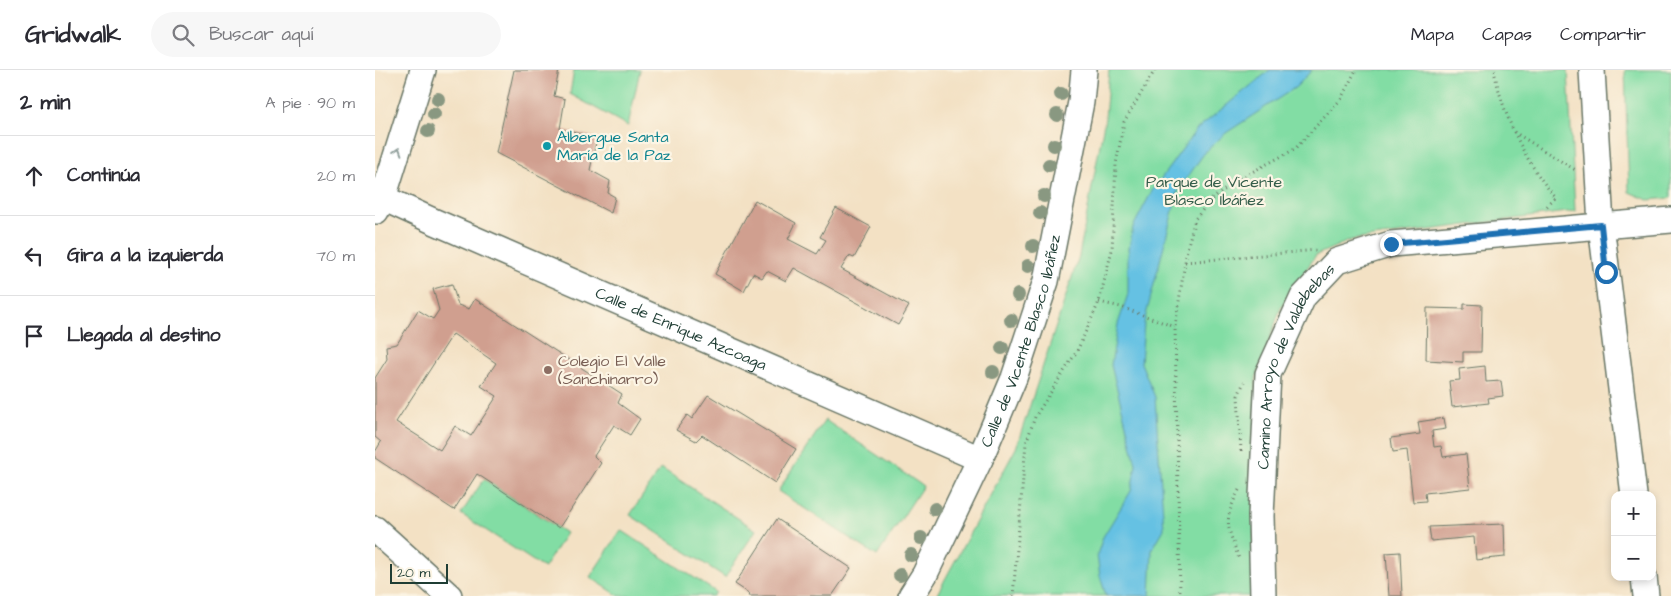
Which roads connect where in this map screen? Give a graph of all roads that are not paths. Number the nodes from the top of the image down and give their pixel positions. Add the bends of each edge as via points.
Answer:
1 (423, 70) edge
2 (1083, 70) edge
3 (1592, 70) edge
4 (378, 200) edge
5 (1671, 220) edge
6 (1601, 225) junction
7 (980, 460) junction
8 (1634, 491) edge
9 (375, 528) edge
10 (1644, 581) edge
11 (438, 592) edge
12 (911, 596) edge
13 (1263, 596) edge
14 (1646, 596) edge

4 -> 1 street
2 - 7 street, Calle de Vicente Blasco Ibáñez via 1075,139 1046,281 1014,378
3 - 6 street
4 - 7 street, Calle de Enrique Azcoaga
5 - 6 street, Camino Arroyo de Valdebebas
6 - 8 street
6 - 13 street, Camino Arroyo de Valdebebas via 1391,244 1337,260 1303,297 1268,374 1261,516
7 - 12 street, Calle de Vicente Blasco Ibáñez via 925,574
9 - 11 street
10 - 14 street

